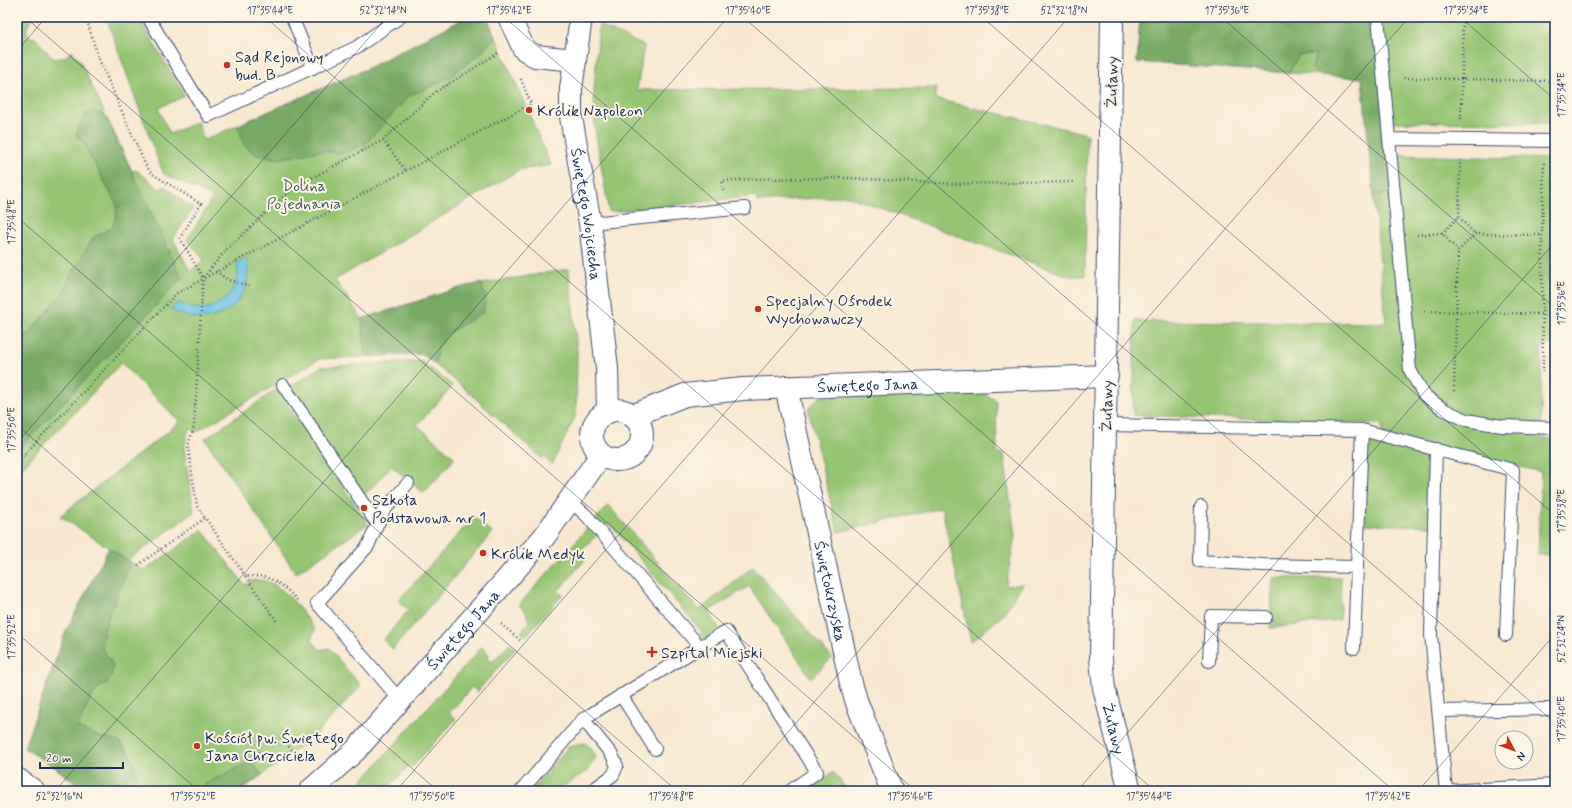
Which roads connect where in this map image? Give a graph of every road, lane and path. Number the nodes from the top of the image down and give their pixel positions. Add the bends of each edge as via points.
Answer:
1 (86, 17) edge
2 (148, 17) edge
3 (292, 17) edge
4 (400, 17) edge
5 (510, 17) edge
6 (581, 17) edge
7 (1112, 17) edge
8 (1378, 17) edge
9 (1466, 17) edge
10 (1462, 18) edge
11 (502, 52) dead end
12 (575, 60) junction
13 (313, 68) junction
14 (1385, 77) junction
15 (1462, 79) junction
16 (1555, 80) edge
17 (531, 104) dead end
18 (1390, 139) junction
19 (383, 140) junction
20 (1461, 140) junction
21 (1550, 141) edge
22 (405, 170) junction
23 (1072, 182) dead end
24 (745, 208) dead end
25 (725, 210) junction
26 (1459, 217) junction
27 (590, 223) junction
28 (1475, 234) junction
29 (1542, 235) junction
30 (1458, 251) junction
31 (216, 271) junction
32 (203, 278) junction
33 (250, 286) dead end
34 (1405, 311) junction
35 (1456, 312) junction
36 (1542, 314) junction
37 (1543, 372) dead end
38 (1107, 376) junction
39 (283, 385) dead end
40 (786, 387) junction
41 (608, 412) junction
42 (1454, 414) junction
43 (632, 416) junction
44 (1106, 425) junction
45 (1555, 428) edge
46 (1362, 430) junction
47 (1436, 449) junction
48 (601, 455) junction
49 (17, 462) edge
50 (408, 483) dead end
51 (570, 501) junction
52 (1201, 507) dead end
53 (205, 518) junction
54 (379, 522) junction
55 (138, 565) dead end
56 (1357, 566) junction
57 (246, 577) junction
58 (288, 589) dead end
59 (1266, 617) dead end
60 (278, 623) dead end
61 (499, 623) dead end
62 (1506, 635) dead end
63 (522, 642) dead end
64 (700, 647) junction
65 (1354, 648) dead end
66 (1209, 661) dead end
67 (621, 695) junction
68 (400, 700) junction
69 (1555, 709) edge
70 (1438, 711) junction
71 (583, 719) junction
72 (281, 737) dead end
73 (654, 749) dead end
74 (261, 752) dead end
75 (299, 758) dead end
76 (250, 761) dead end
77 (17, 779) edge
78 (1555, 786) edge
79 (34, 791) edge
80 (310, 791) edge
81 (521, 791) edge
82 (590, 791) edge
83 (790, 791) edge
84 (892, 791) edge
85 (1130, 791) edge
86 (1446, 791) edge

1 - 32 path via 98,57 145,164 151,173 201,204 180,238
2 - 13 lane via 208,116
3 - 13 lane
4 - 13 lane via 357,47
5 - 12 street via 524,49 535,56
6 - 12 street, Świętego Wojciecha
7 - 38 street, Żuławy
8 - 14 lane
9 - 10 path
10 - 15 path
11 - 19 path via 434,93
12 - 27 street, Świętego Wojciecha via 570,89 571,117
14 - 15 path
14 - 18 lane
15 - 16 path
15 - 20 path
17 - 22 path
18 - 20 lane
18 - 34 lane
19 - 22 path
19 - 32 path via 285,195 225,251
20 - 21 lane
20 - 26 path
21 - 29 path
22 - 31 path
23 - 25 path via 957,184 849,178 722,181
24 - 25 lane
25 - 27 lane
26 - 28 path
26 - 30 path via 1442,234
27 - 41 street, Świętego Wojciecha via 607,368
28 - 29 path
28 - 30 path
29 - 36 path
30 - 35 path
31 - 32 path
31 - 33 path via 228,280
32 - 49 path via 177,293
32 - 53 path via 194,426 188,446 197,506
34 - 35 path
34 - 42 lane via 1410,370 1424,395
35 - 36 path
35 - 42 path
36 - 37 path
38 - 40 street, Świętego Jana
38 - 44 street, Żuławy
39 - 54 lane via 373,518
40 - 43 street, Świętego Jana via 685,395
40 - 84 street, Świętokrzyska via 851,683
41 - 43 street via 624,412
41 - 48 street via 596,422 592,430 593,444
42 - 45 lane via 1466,420 1502,426
43 - 48 street via 641,429 642,437 636,452 621,460
44 - 46 lane
44 - 85 street, Żuławy via 1101,659 1104,688
46 - 47 lane
46 - 56 lane
47 - 62 lane via 1513,470
47 - 70 lane via 1431,635
48 - 51 street, Świętego Jana
50 - 54 lane via 382,513
51 - 64 lane via 586,515
51 - 68 street, Świętego Jana via 544,537
52 - 56 lane via 1200,561
53 - 55 path
53 - 57 path
54 - 68 lane via 368,546 317,603
56 - 65 lane
57 - 58 path via 255,575 274,580
57 - 60 path
59 - 66 lane via 1211,616
61 - 63 path
64 - 67 lane
64 - 83 lane via 726,631 817,772
67 - 71 lane
67 - 73 lane
68 - 80 street, Świętego Jana via 356,750
69 - 70 lane
70 - 86 lane
71 - 81 lane
71 - 82 lane via 612,755 617,766 613,775
72 - 75 path
74 - 76 path
77 - 79 street
78 - 86 lane

